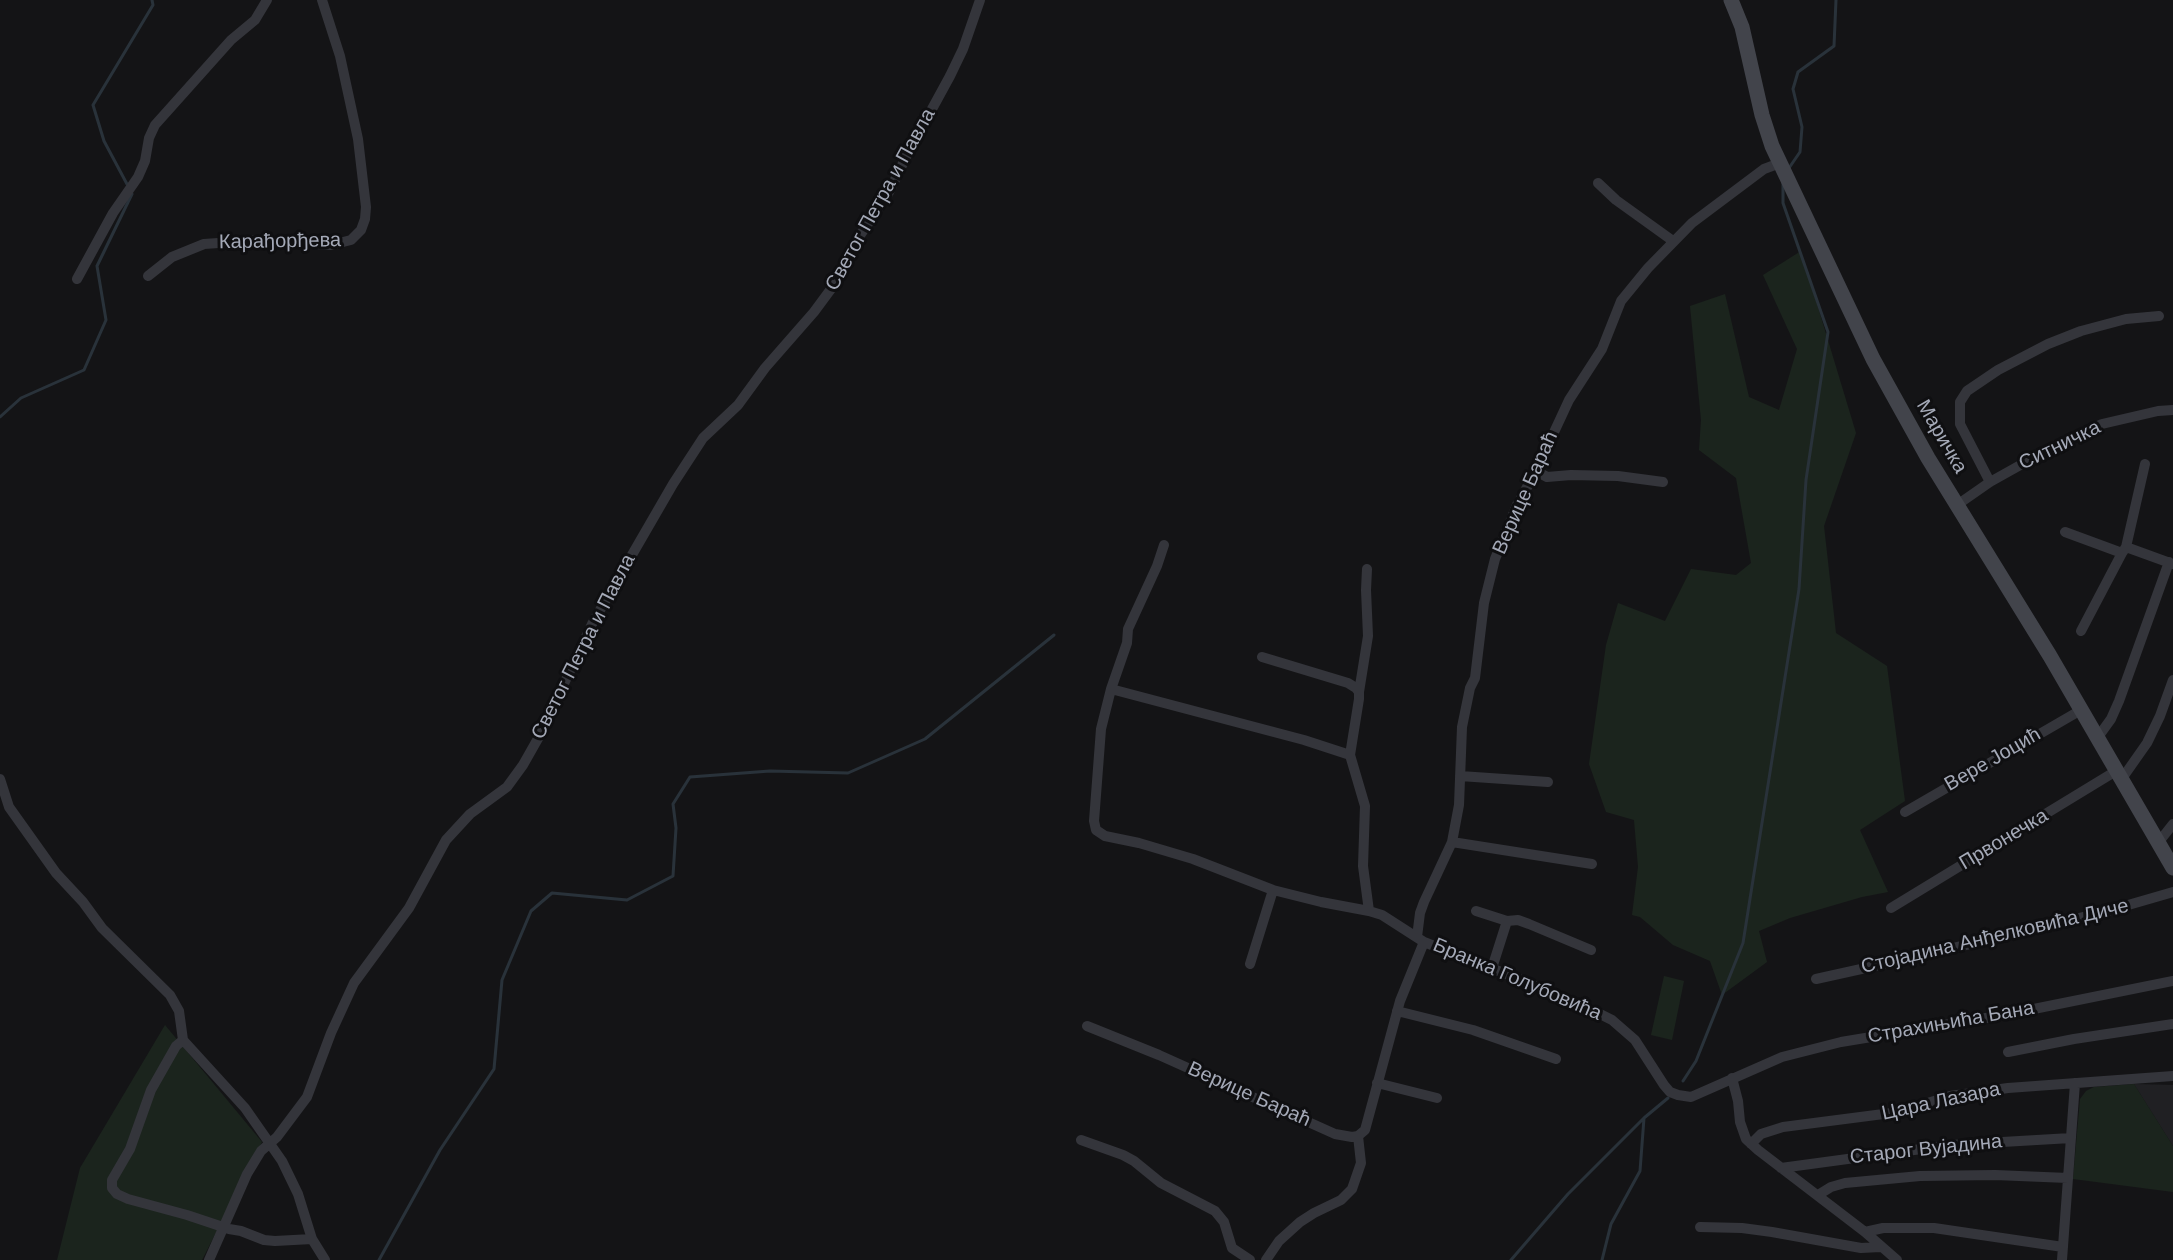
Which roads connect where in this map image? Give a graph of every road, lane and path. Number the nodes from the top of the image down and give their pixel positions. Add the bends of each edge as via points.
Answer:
1 (267, 0) edge
2 (322, 0) edge
3 (980, 0) edge
4 (1731, 0) edge
5 (1781, 165) junction
6 (1598, 183) dead end
7 (1673, 242) junction
8 (148, 276) dead end
9 (77, 279) dead end
10 (2159, 316) dead end
11 (2173, 410) edge
12 (2145, 464) dead end
13 (1536, 471) junction
14 (1664, 482) dead end
15 (1990, 482) junction
16 (1957, 505) junction
17 (2065, 532) dead end
18 (1164, 545) dead end
19 (2124, 550) junction
20 (2171, 563) edge
21 (1367, 569) dead end
22 (2081, 631) dead end
23 (1262, 657) dead end
24 (2173, 680) edge
25 (1111, 689) junction
26 (1359, 692) junction
27 (2081, 710) junction
28 (2098, 737) junction
29 (1350, 755) junction
30 (1460, 776) junction
31 (2119, 776) junction
32 (0, 779) edge
33 (1548, 782) dead end
34 (1905, 812) dead end
35 (2173, 824) edge
36 (1452, 842) junction
37 (2158, 843) junction
38 (1592, 864) dead end
39 (2173, 868) edge
40 (1273, 890) junction
41 (2173, 892) edge
42 (1892, 908) dead end
43 (1369, 911) junction
44 (1476, 911) dead end
45 (1507, 921) junction
46 (1421, 939) junction
47 (1591, 950) dead end
48 (1250, 964) dead end
49 (1492, 968) junction
50 (1816, 979) dead end
51 (2173, 981) edge
52 (1397, 1011) junction
53 (2173, 1024) edge
54 (1087, 1026) dead end
55 (183, 1040) junction
56 (2008, 1052) dead end
57 (1556, 1059) dead end
58 (2173, 1076) edge
59 (1732, 1078) junction
60 (1377, 1083) junction
61 (2075, 1083) junction
62 (1437, 1098) dead end
63 (1358, 1136) junction
64 (2072, 1138) junction
65 (1081, 1140) dead end
66 (270, 1144) junction
67 (1751, 1144) junction
68 (1781, 1168) junction
69 (2067, 1178) junction
70 (1818, 1195) junction
71 (1700, 1227) dead end
72 (224, 1228) junction
73 (1865, 1232) junction
74 (312, 1239) junction
75 (1880, 1247) junction
76 (2063, 1247) junction
77 (209, 1260) edge
78 (325, 1260) edge
79 (1250, 1260) edge
80 (1266, 1260) edge
81 (1897, 1260) edge
82 (2062, 1260) edge

1 - 9 street via 255,20 231,40 155,126 138,177
2 - 8 street, Карађорђева via 340,56 361,160 366,213 361,230 351,240 331,245 262,240 204,244 172,257
3 - 66 street, Светог Петра и Павла via 950,76 888,194 831,289 738,405 696,448 602,605 523,765 507,787 470,814 446,840 409,908 354,983 306,1097
4 - 5 street, Маричка via 1742,27 1762,116
5 - 7 street, Верице Бараћ via 1764,169 1708,209
5 - 16 street, Маричка via 1873,359
6 - 7 street
7 - 13 street, Верице Бараћ via 1621,301 1602,349 1569,400
10 - 15 street via 2126,319 2048,344 1967,391 1960,402 1960,424
11 - 15 street, Ситничка via 2102,424
12 - 19 street
13 - 14 street via 1547,477 1618,476
13 - 30 street, Верице Бараћ via 1506,530 1487,589 1475,678 1462,727
15 - 16 street, Ситничка
16 - 27 street, Маричка
17 - 19 street
18 - 25 street via 1131,620
19 - 20 street
19 - 22 street
20 - 28 street via 2119,701
21 - 26 street via 1368,636
23 - 26 street via 1348,683
24 - 31 street via 2147,743
25 - 29 street
25 - 40 street, Бранка Голубовића via 1101,729 1094,821 1098,832 1193,859
26 - 29 street
27 - 28 street, Маричка
27 - 34 street, Вере Јоцић
28 - 31 street, Маричка
29 - 43 street via 1365,806 1363,866
30 - 33 street
30 - 36 street, Верице Бараћ
31 - 37 street, Маричка
31 - 42 street, Првонечка
32 - 55 street via 9,807 56,873 102,928 170,995 179,1011
35 - 37 street
36 - 38 street
36 - 46 street, Верице Бараћ via 1420,913
37 - 39 street, Маричка
40 - 43 street, Бранка Голубовића
40 - 48 street
41 - 50 street, Стојадина Анђелковића Диче via 2104,912
43 - 46 street, Бранка Голубовића
44 - 45 street
45 - 47 street via 1518,920
45 - 49 street
46 - 49 street, Бранка Голубовића
46 - 52 street, Верице Бараћ
49 - 59 street, Бранка Голубовића via 1612,1020 1635,1040 1671,1092 1691,1097
51 - 59 street, Страхињића Бана via 1841,1042 1782,1057
52 - 57 street via 1473,1030
52 - 60 street, Верице Бараћ
53 - 56 street
54 - 63 street, Верице Бараћ via 1335,1134
55 - 66 street via 245,1108
55 - 72 street via 151,1090 130,1149 111,1186 128,1199
58 - 61 street, Цара Лазара
59 - 67 street via 1742,1133
60 - 62 street
60 - 63 street, Верице Бараћ via 1365,1130
61 - 64 street
61 - 67 street, Цара Лазара via 1950,1096 1899,1112 1783,1127 1761,1134
63 - 80 street via 1361,1163 1352,1189 1341,1200 1300,1222
64 - 68 street, Старог Вујадина via 1951,1145
64 - 69 street
65 - 79 street via 1123,1155 1161,1183 1215,1211 1224,1222 1232,1248
66 - 72 street, Светог Петра и Павла via 247,1174
66 - 74 street via 298,1194
67 - 68 street
68 - 70 street
69 - 70 street via 1920,1176 1845,1183
69 - 76 street
70 - 73 street
71 - 75 street via 1742,1228 1861,1248
72 - 74 street via 270,1241
72 - 77 street, Светог Петра и Павла
73 - 75 street
73 - 76 street via 1883,1228 1945,1229
74 - 78 street
75 - 81 street
76 - 82 street

